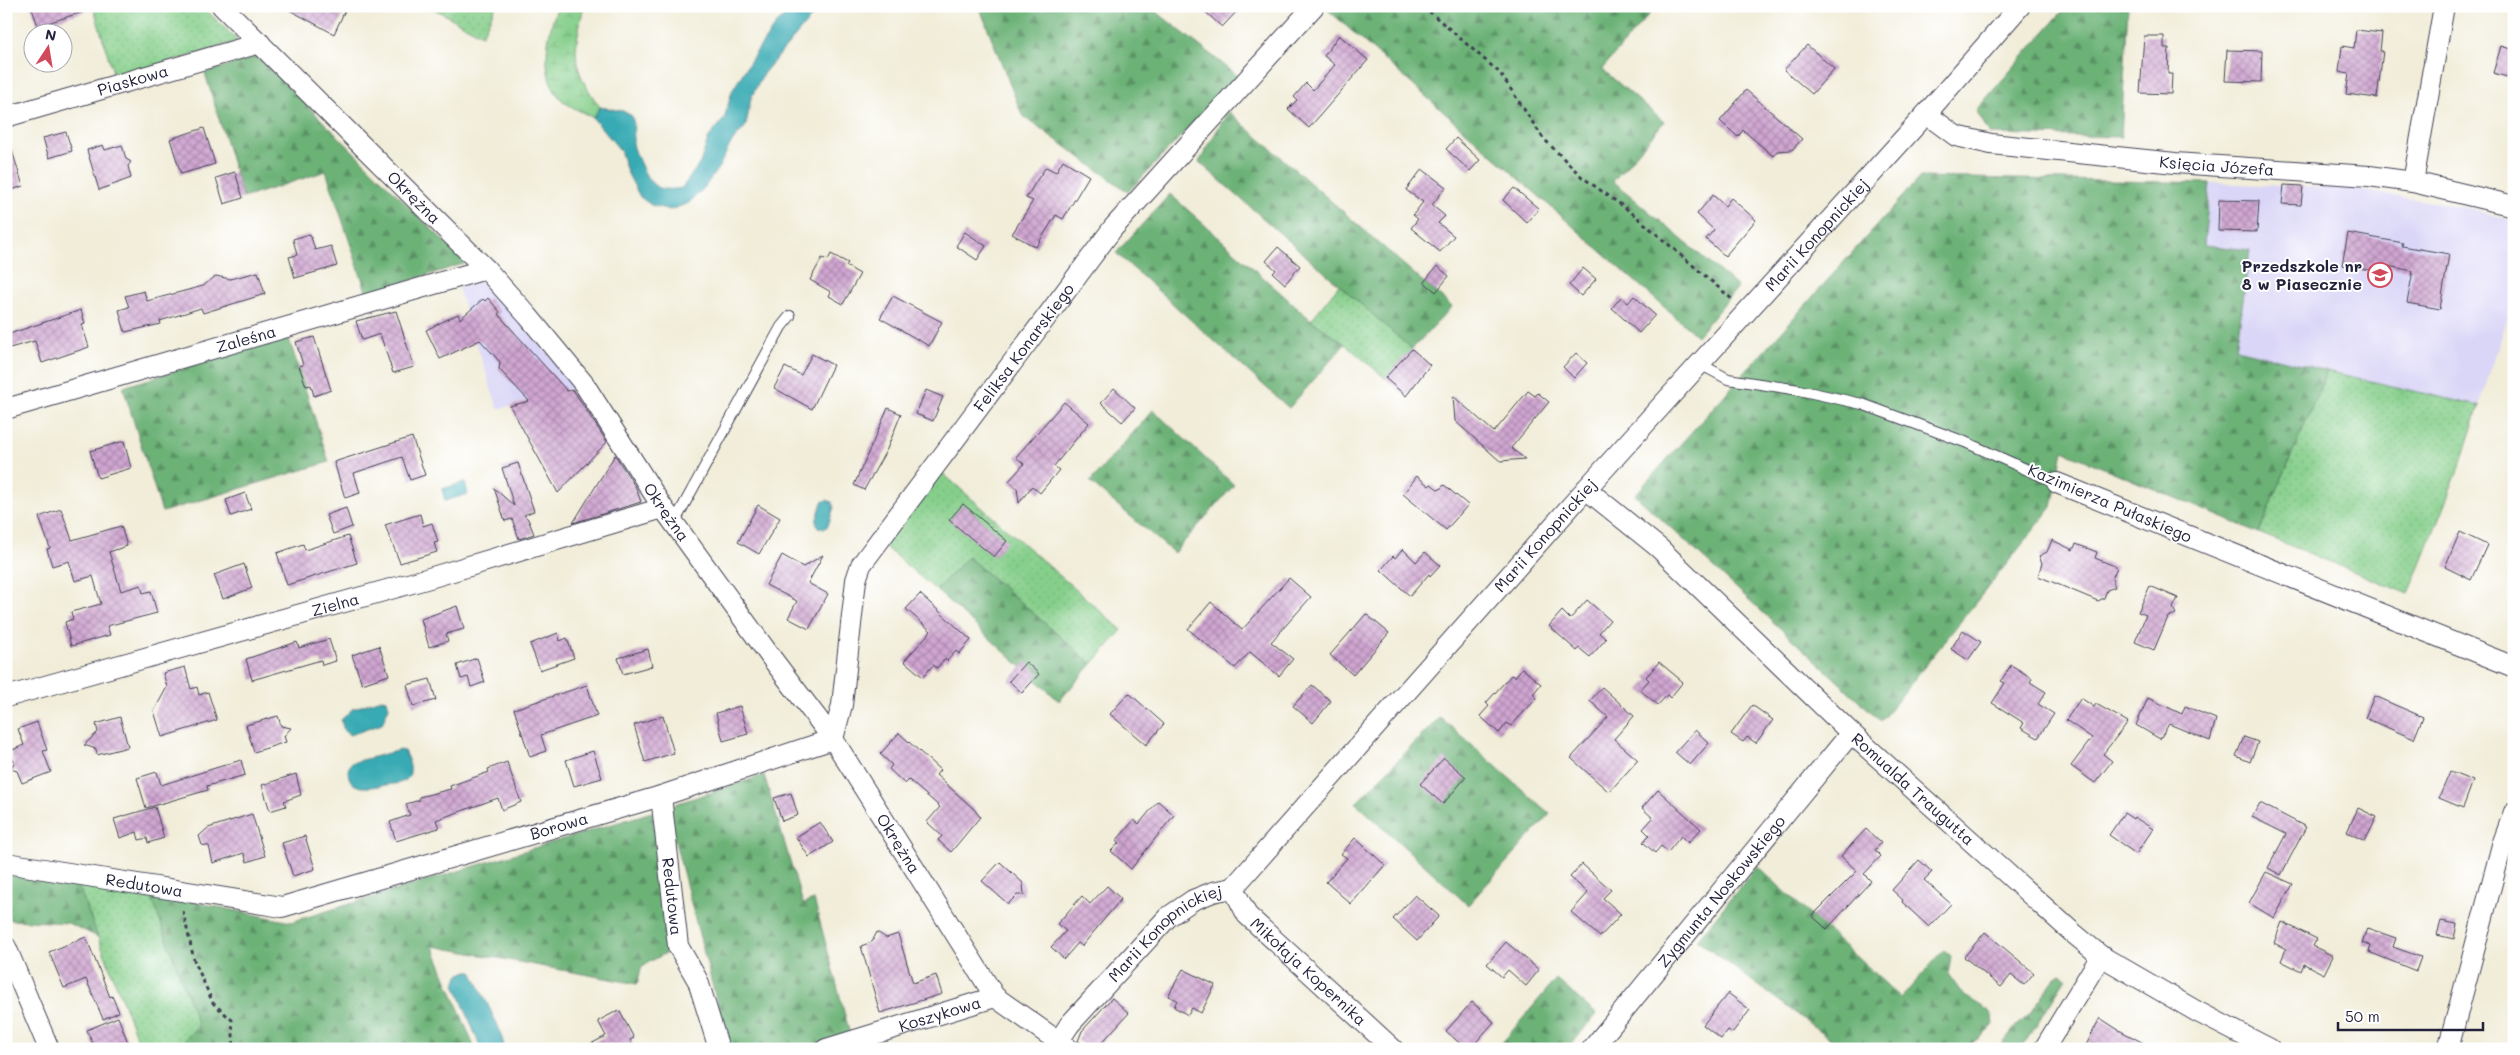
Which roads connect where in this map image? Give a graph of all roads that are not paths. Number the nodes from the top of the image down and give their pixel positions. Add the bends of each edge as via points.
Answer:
1 (222, 6) edge
2 (1314, 6) edge
3 (2020, 6) edge
4 (2444, 6) edge
5 (260, 43) junction
6 (1926, 114) junction
7 (6, 117) edge
8 (2413, 182) junction
9 (2514, 206) edge
10 (486, 269) junction
11 (790, 316) dead end
12 (1700, 364) junction
13 (6, 409) edge
14 (2058, 482) joint
15 (1586, 489) junction
16 (669, 516) junction
17 (2514, 667) edge
18 (6, 697) edge
19 (1850, 733) junction
20 (834, 740) junction
21 (661, 796) junction
22 (2514, 812) edge
23 (6, 863) edge
24 (1233, 888) junction
25 (282, 907) joint
26 (6, 947) edge
27 (2101, 956) junction
28 (995, 997) junction
29 (1063, 1046) edge
30 (49, 1049) edge
31 (719, 1049) edge
32 (826, 1049) edge
33 (1393, 1049) edge
34 (1592, 1049) edge
35 (2044, 1049) edge
36 (2270, 1049) edge
37 (2448, 1049) edge

1 - 5 street, Okrężna
2 - 20 street, Feliksa Konarskiego via 1113,228 861,565 856,580 842,705
3 - 6 street, Marii Konopnickiej
4 - 8 street
5 - 7 street, Piaskowa
5 - 10 street, Okrężna
6 - 8 street, Księcia Józefa via 1956,136 1990,144
6 - 12 street, Marii Konopnickiej
8 - 9 street, Księcia Józefa
10 - 13 street, Zaleśna
10 - 16 street, Okrężna via 584,384
11 - 16 lane
12 - 14 lane, Kazimierza Pułaskiego via 1728,379 1862,404 1965,442
12 - 15 street, Marii Konopnickiej
14 - 17 street, Kazimierza Pułaskiego
15 - 19 street, Romualda Traugutta via 1659,548
15 - 24 street, Marii Konopnickiej
16 - 18 street, Zielna via 416,581
16 - 20 street, Okrężna
19 - 27 street, Romualda Traugutta
19 - 34 street, Zygmunta Noskowskiego
20 - 21 street, Borowa
20 - 28 street, Okrężna
21 - 25 street, Borowa
21 - 31 street, Redutowa via 678,946 698,980
22 - 37 street via 2502,845
23 - 25 street, Redutowa
24 - 29 street, Marii Konopnickiej via 1193,900 1168,917 1070,1024
24 - 33 street, Mikołaja Kopernika via 1247,915
26 - 30 street
27 - 35 street
27 - 36 street, Romualda Traugutta
28 - 29 street, Okrężna
28 - 32 street, Koszykowa

